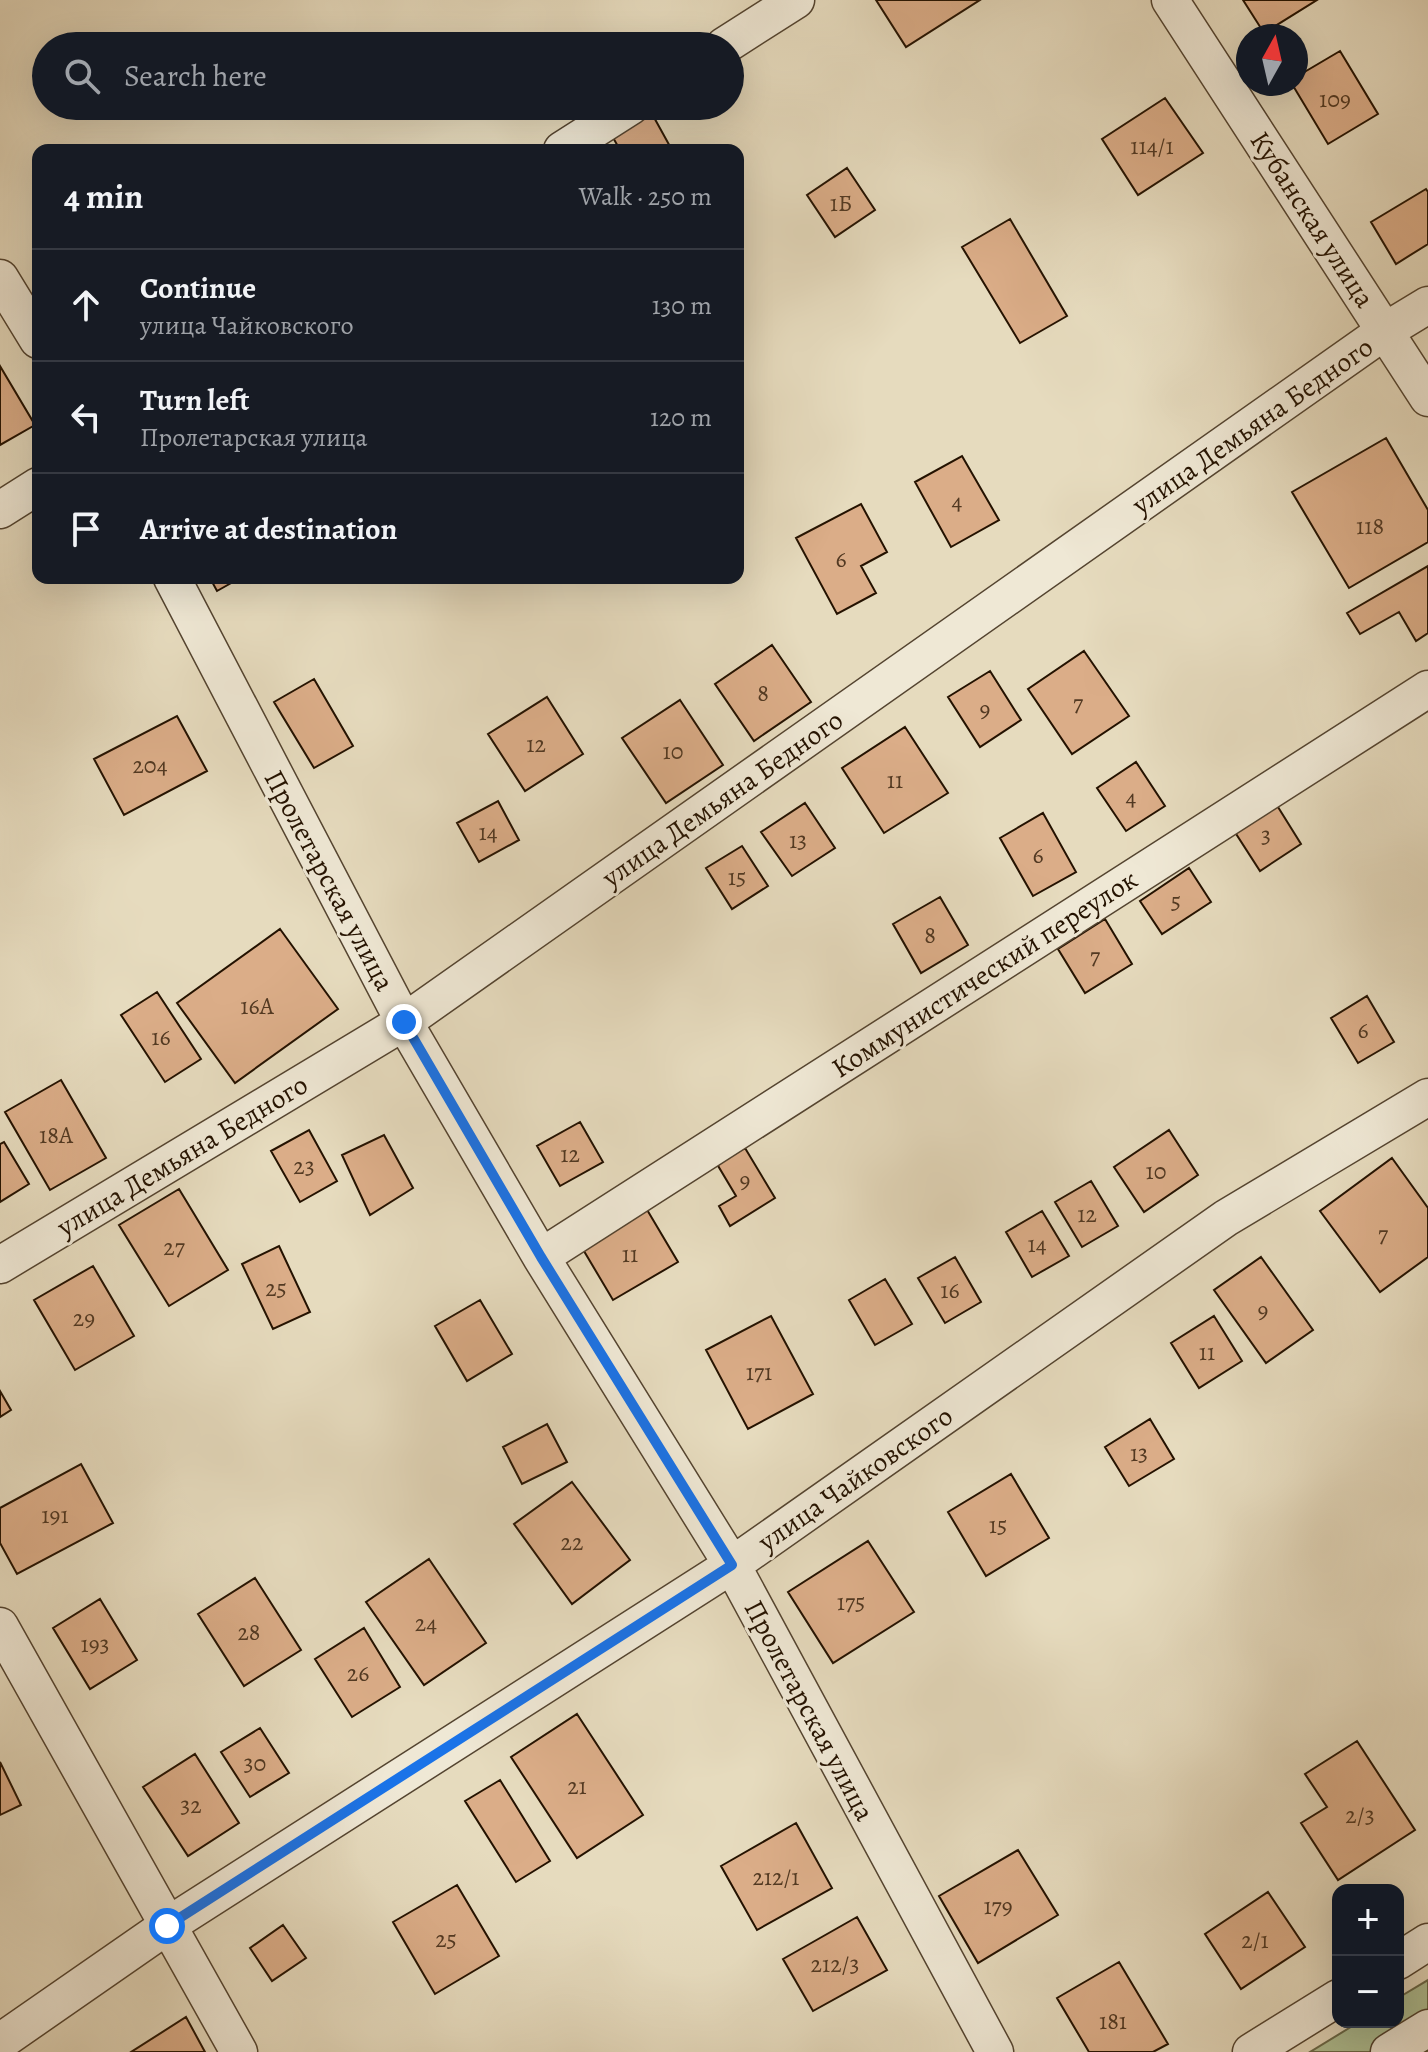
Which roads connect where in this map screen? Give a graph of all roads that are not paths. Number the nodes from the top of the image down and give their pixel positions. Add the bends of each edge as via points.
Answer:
1 (796, 0) edge
2 (1170, 0) edge
3 (744, 33) edge
4 (609, 120) edge
5 (571, 144) edge
6 (0, 278) edge
7 (1428, 305) edge
8 (32, 330) edge
9 (1385, 331) junction
10 (1428, 398) edge
11 (32, 490) edge
12 (0, 510) edge
13 (175, 584) edge
14 (1428, 689) edge
15 (404, 1022) junction
16 (1428, 1097) edge
17 (541, 1257) junction
18 (0, 1265) edge
19 (732, 1565) junction
20 (0, 1626) edge
21 (167, 1926) junction
22 (1428, 1942) edge
23 (1404, 1957) edge
24 (1332, 2002) edge
25 (1428, 2028) edge
26 (0, 2042) edge
27 (239, 2052) edge
28 (995, 2052) edge
29 (1251, 2052) edge
30 (1389, 2052) edge

1 - 3 street
2 - 9 street, Кубанская улица
4 - 5 street
6 - 8 street
7 - 9 street, улица Демьяна Бедного
9 - 10 street, Кубанская улица
9 - 15 street, улица Демьяна Бедного
11 - 12 street
13 - 15 street, Пролетарская улица
14 - 17 street, Коммунистический переулок
15 - 17 street, Пролетарская улица
15 - 18 street, улица Демьяна Бедного
16 - 19 street, улица Чайковского via 1226,1218
17 - 19 street, Пролетарская улица
19 - 21 street, улица Чайковского
19 - 28 street, Пролетарская улица
20 - 21 street
21 - 26 street, улица Чайковского
21 - 27 street
22 - 23 street
24 - 29 street
25 - 30 street

